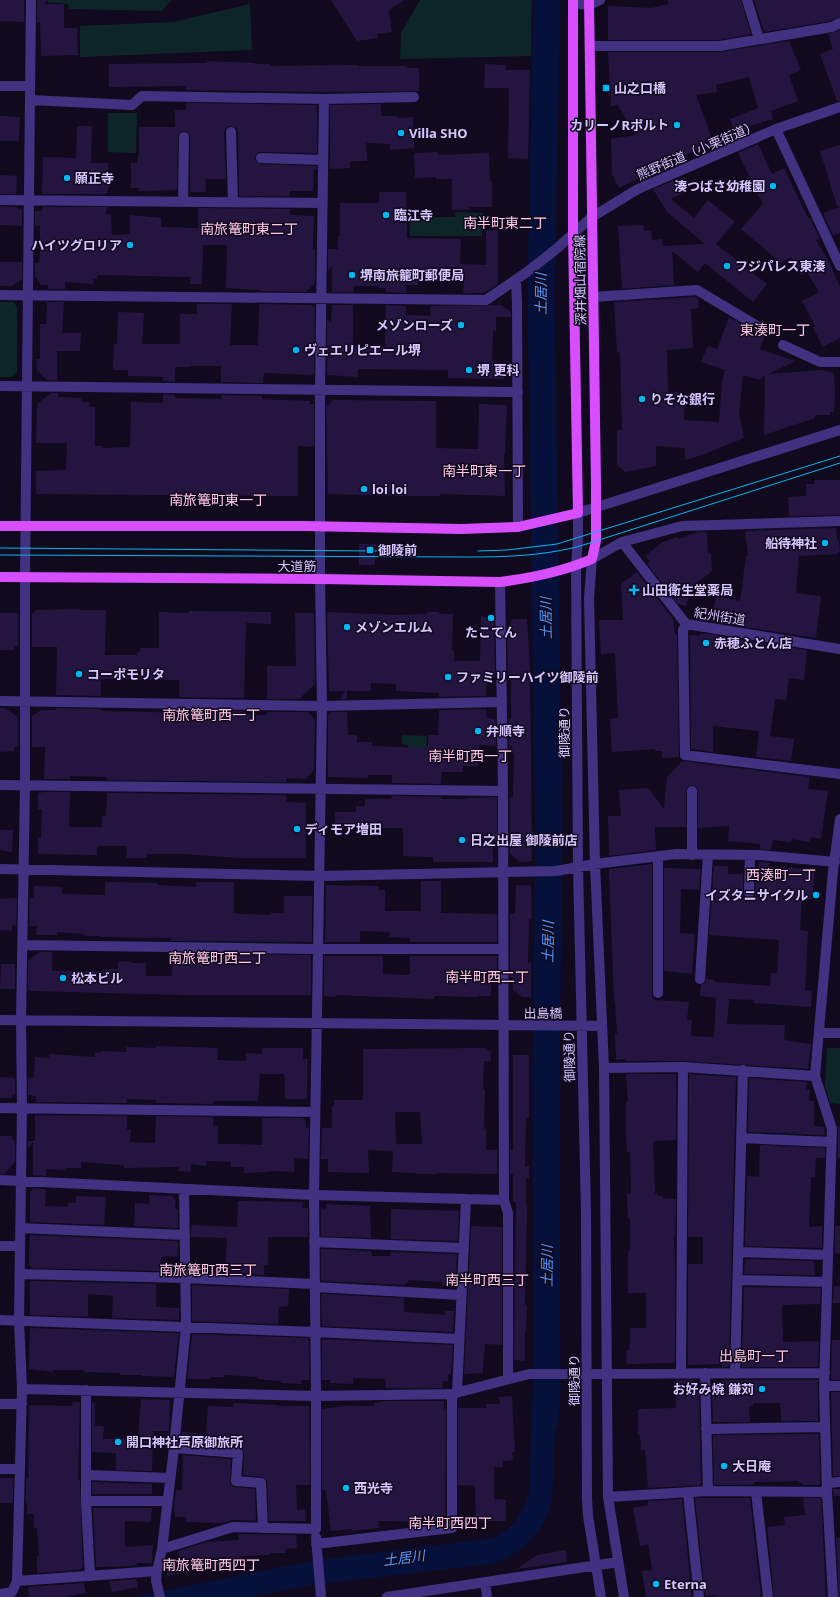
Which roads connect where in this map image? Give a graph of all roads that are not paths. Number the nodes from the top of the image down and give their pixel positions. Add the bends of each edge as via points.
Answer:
1 (31, 0) edge
2 (600, 0) edge
3 (747, 0) edge
4 (573, 2) edge
5 (589, 2) edge
6 (840, 23) edge
7 (759, 39) junction
8 (590, 46) junction
9 (0, 86) edge
10 (30, 86) junction
11 (414, 97) dead end
12 (324, 99) junction
13 (30, 100) junction
14 (840, 107) edge
15 (776, 129) junction
16 (231, 132) dead end
17 (184, 137) dead end
18 (261, 158) dead end
19 (323, 160) junction
20 (0, 200) edge
21 (29, 200) junction
22 (183, 202) junction
23 (233, 202) junction
24 (322, 203) junction
25 (592, 217) junction
26 (574, 234) junction
27 (840, 266) edge
28 (516, 281) junction
29 (0, 295) edge
30 (28, 296) junction
31 (321, 297) junction
32 (593, 297) junction
33 (762, 329) dead end
34 (784, 345) dead end
35 (840, 362) edge
36 (0, 386) edge
37 (27, 386) junction
38 (320, 391) junction
39 (518, 392) junction
40 (840, 430) edge
41 (596, 508) junction
42 (578, 513) junction
43 (840, 521) edge
44 (0, 526) edge
45 (27, 526) junction
46 (320, 526) junction
47 (523, 526) junction
48 (622, 542) junction
49 (592, 559) junction
50 (576, 566) junction
51 (0, 577) edge
52 (25, 577) junction
53 (320, 579) junction
54 (500, 582) junction
55 (686, 624) junction
56 (840, 649) edge
57 (0, 701) edge
58 (26, 701) junction
59 (502, 702) junction
60 (322, 706) junction
61 (840, 774) edge
62 (0, 785) edge
63 (25, 785) junction
64 (321, 789) junction
65 (503, 791) junction
66 (692, 791) dead end
67 (840, 819) edge
68 (692, 855) junction
69 (708, 855) junction
70 (750, 855) junction
71 (658, 856) junction
72 (595, 864) junction
73 (578, 867) junction
74 (836, 868) edge
75 (0, 869) edge
76 (23, 870) junction
77 (502, 872) junction
78 (320, 876) junction
79 (748, 893) dead end
80 (23, 945) junction
81 (318, 949) junction
82 (503, 949) junction
83 (700, 979) dead end
84 (658, 993) dead end
85 (0, 1020) edge
86 (21, 1020) junction
87 (316, 1024) junction
88 (503, 1025) junction
89 (582, 1026) junction
90 (602, 1026) junction
91 (819, 1032) junction
92 (840, 1033) edge
93 (683, 1067) junction
94 (604, 1068) junction
95 (743, 1070) junction
96 (815, 1076) junction
97 (0, 1108) edge
98 (22, 1108) junction
99 (315, 1112) junction
100 (741, 1138) junction
101 (831, 1142) junction
102 (0, 1180) edge
103 (21, 1180) junction
104 (184, 1188) junction
105 (314, 1195) junction
106 (466, 1199) junction
107 (504, 1200) junction
108 (20, 1228) junction
109 (184, 1235) junction
110 (314, 1242) junction
111 (0, 1246) edge
112 (20, 1246) junction
113 (464, 1248) junction
114 (738, 1252) junction
115 (828, 1255) junction
116 (20, 1274) junction
117 (185, 1278) junction
118 (738, 1280) junction
119 (827, 1282) junction
120 (315, 1285) junction
121 (461, 1295) junction
122 (0, 1320) edge
123 (19, 1320) junction
124 (186, 1326) junction
125 (315, 1332) junction
126 (459, 1339) junction
127 (587, 1372) junction
128 (681, 1372) junction
129 (705, 1373) junction
130 (735, 1373) junction
131 (825, 1373) junction
132 (607, 1374) junction
133 (508, 1379) junction
134 (824, 1386) junction
135 (840, 1386) edge
136 (22, 1389) junction
137 (86, 1390) junction
138 (180, 1392) junction
139 (454, 1394) junction
140 (316, 1396) junction
141 (0, 1404) edge
142 (22, 1404) junction
143 (826, 1427) junction
144 (706, 1429) junction
145 (174, 1448) junction
146 (20, 1468) junction
147 (0, 1469) edge
148 (86, 1475) junction
149 (170, 1478) junction
150 (840, 1482) edge
151 (827, 1488) junction
152 (708, 1491) junction
153 (756, 1492) junction
154 (688, 1493) junction
155 (608, 1497) junction
156 (86, 1501) junction
157 (167, 1501) junction
158 (263, 1528) junction
159 (316, 1529) junction
160 (316, 1548) junction
161 (162, 1549) junction
162 (836, 1559) edge
163 (618, 1562) junction
164 (596, 1565) junction
165 (90, 1576) junction
166 (156, 1576) junction
167 (17, 1581) junction
168 (485, 1582) junction
169 (446, 1593) edge
170 (0, 1594) edge
171 (321, 1595) edge
172 (406, 1596) edge
173 (160, 1597) edge
174 (387, 1597) edge
175 (487, 1597) edge
176 (601, 1597) edge
177 (624, 1597) edge
178 (700, 1597) edge
179 (768, 1597) edge
180 (833, 1597) edge

1 - 10 street
2 - 5 street
3 - 7 street
4 - 5 street
4 - 26 main road, 深井畑山宿院線
5 - 8 main road, 深井畑山宿院線
6 - 7 street
7 - 8 street via 720,46
8 - 25 main road, 深井畑山宿院線
9 - 10 street
10 - 13 street
11 - 12 street
12 - 13 street via 142,96 132,105
12 - 19 street
13 - 21 street
14 - 15 street, 熊野街道（小栗街道）
15 - 25 street, 熊野街道（小栗街道） via 638,189
15 - 27 street
16 - 23 street
17 - 22 street
18 - 19 street
19 - 24 street
20 - 21 street
21 - 22 street
21 - 30 street
22 - 23 street
23 - 24 street
24 - 31 street
25 - 26 street, 熊野街道（小栗街道）
25 - 32 main road, 深井畑山宿院線
26 - 28 street, 熊野街道（小栗街道）
26 - 42 main road, 深井畑山宿院線
28 - 31 street via 486,300
28 - 39 street
29 - 30 street
30 - 31 street
30 - 37 street
31 - 38 street
32 - 33 street via 697,290
32 - 41 main road, 深井畑山宿院線
34 - 35 street via 820,362
36 - 37 street
37 - 38 street
37 - 45 street
38 - 39 street
38 - 46 street
39 - 47 street
40 - 41 street
41 - 42 street
41 - 49 main road, 深井畑山宿院線 via 596,540
42 - 47 main road
42 - 50 street, 御陵通り
43 - 48 street via 682,526
44 - 45 main road
45 - 46 main road
45 - 52 street
46 - 47 main road via 461,529
46 - 53 street
48 - 49 street
48 - 55 street, 紀州街道
49 - 50 main road, 大道筋
49 - 72 street via 589,598
50 - 54 main road, 大道筋 via 529,578
50 - 73 street, 御陵通り
51 - 52 main road, 大道筋
52 - 53 main road, 大道筋
52 - 58 street
53 - 54 main road, 大道筋
53 - 60 street
54 - 59 street
55 - 56 street, 紀州街道
55 - 61 street via 682,630 685,755
57 - 58 street
58 - 60 street
58 - 63 street
59 - 60 street
59 - 65 street
60 - 64 street
62 - 63 street
63 - 64 street
63 - 76 street
64 - 65 street
64 - 78 street
65 - 77 street
66 - 68 street
67 - 74 street
68 - 69 street
68 - 71 street
69 - 70 street
69 - 83 street
70 - 74 street
70 - 79 street
71 - 72 street
71 - 84 street
72 - 73 street
72 - 90 street
73 - 77 street via 556,871
73 - 89 street, 御陵通り
74 - 91 street
75 - 76 street
76 - 78 street
76 - 80 street
77 - 78 street
77 - 82 street
78 - 81 street
80 - 81 street
80 - 86 street
81 - 82 street
81 - 87 street
82 - 88 street
85 - 86 street, 出島橋
86 - 87 street, 出島橋
86 - 98 street
87 - 88 street, 出島橋
87 - 99 street
88 - 89 street, 出島橋
88 - 107 street
89 - 90 street, 出島橋
89 - 127 street, 御陵通り
90 - 94 street
91 - 92 street
91 - 96 street
93 - 94 street
93 - 95 street
93 - 128 street
94 - 132 street
95 - 96 street
95 - 100 street
96 - 101 street via 832,1129
97 - 98 street
98 - 99 street
98 - 103 street
99 - 105 street
100 - 101 street
100 - 114 street
101 - 115 street
102 - 103 street
103 - 104 street
103 - 108 street
104 - 105 street
104 - 109 street
105 - 106 street
105 - 110 street
106 - 107 street
106 - 113 street
107 - 133 street via 508,1213
108 - 109 street
108 - 112 street
109 - 117 street
110 - 113 street
110 - 120 street
111 - 112 street
112 - 116 street
113 - 121 street
114 - 115 street
114 - 118 street
115 - 119 street
116 - 117 street
116 - 123 street
117 - 120 street
117 - 124 street
118 - 119 street
118 - 130 street
119 - 131 street
120 - 121 street
120 - 125 street
121 - 126 street
122 - 123 street
123 - 124 street
123 - 136 street
124 - 125 street
124 - 138 street
125 - 126 street
125 - 140 street
126 - 139 street
127 - 132 street
127 - 133 street via 529,1374
127 - 164 street, 御陵通り via 587,1498
128 - 129 street
128 - 132 street
129 - 130 street
129 - 144 street
130 - 131 street
131 - 134 street
132 - 155 street
133 - 139 street
134 - 135 street
134 - 143 street
136 - 137 street
136 - 142 street
137 - 138 street
137 - 148 street
138 - 140 street
138 - 145 street
139 - 140 street
139 - 160 street via 452,1528
140 - 159 street
141 - 142 street
142 - 146 street
143 - 144 street
143 - 151 street
144 - 152 street
145 - 149 street
145 - 158 street via 238,1453 236,1481 261,1483
146 - 147 street
146 - 167 street
148 - 149 street
148 - 156 street
149 - 157 street
150 - 151 street
151 - 153 street
151 - 162 street
152 - 153 street
152 - 154 street
153 - 179 street
154 - 155 street
154 - 178 street
155 - 163 street
156 - 157 street
156 - 165 street
157 - 161 street
158 - 159 street
158 - 161 street via 233,1527
159 - 160 street
160 - 171 street
161 - 166 street
162 - 180 street
163 - 164 street
163 - 177 street
164 - 168 street
164 - 176 street, 御陵通り
165 - 166 street
165 - 167 street
166 - 173 street
167 - 170 street via 12,1592
168 - 169 street
168 - 175 street
169 - 172 street
172 - 174 street

